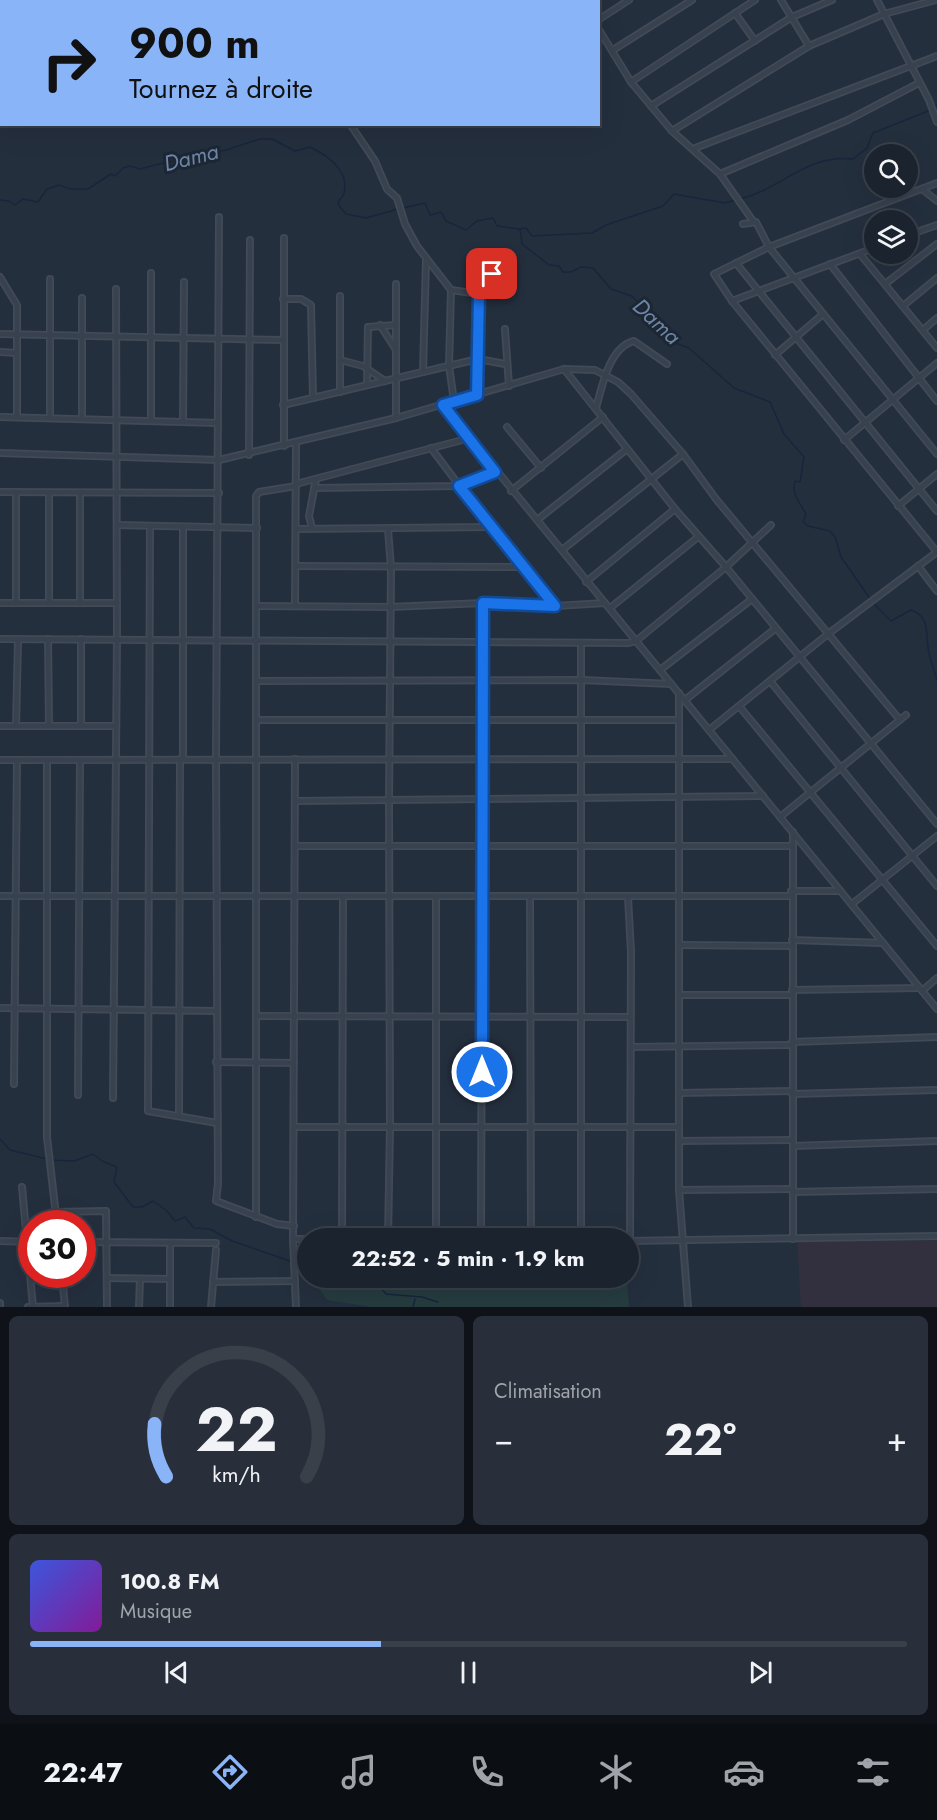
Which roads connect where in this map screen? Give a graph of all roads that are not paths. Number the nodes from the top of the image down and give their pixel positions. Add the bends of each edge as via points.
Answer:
1 (629, 0) edge
2 (692, 0) edge
3 (755, 0) edge
4 (781, 0) edge
5 (832, 0) edge
6 (877, 0) edge
7 (936, 0) edge
8 (735, 13) junction
9 (884, 14) junction
10 (792, 17) junction
11 (600, 19) edge
12 (600, 31) edge
13 (755, 41) junction
14 (809, 46) junction
15 (613, 50) junction
16 (937, 56) edge
17 (910, 65) junction
18 (631, 81) junction
19 (919, 82) junction
20 (651, 106) junction
21 (936, 115) edge
22 (937, 122) edge
23 (351, 126) edge
24 (672, 131) junction
25 (694, 148) junction
26 (720, 174) junction
27 (937, 183) edge
28 (922, 189) junction
29 (937, 201) edge
30 (219, 217) dead end
31 (753, 221) junction
32 (742, 224) dead end
33 (937, 225) edge
34 (918, 232) edge
35 (284, 238) dead end
36 (250, 240) dead end
37 (937, 244) edge
38 (769, 248) junction
39 (864, 252) edge
40 (860, 254) junction
41 (426, 259) junction
42 (736, 263) junction
43 (830, 264) junction
44 (151, 273) dead end
45 (492, 274) dead end
46 (0, 277) edge
47 (793, 277) junction
48 (937, 278) edge
49 (50, 279) dead end
50 (184, 282) dead end
51 (396, 284) dead end
52 (885, 284) junction
53 (116, 289) dead end
54 (451, 290) junction
55 (760, 291) junction
56 (479, 294) junction
57 (340, 296) dead end
58 (82, 298) dead end
59 (283, 299) junction
60 (732, 301) junction
61 (903, 306) junction
62 (823, 314) junction
63 (937, 318) edge
64 (380, 325) junction
65 (396, 325) junction
66 (505, 329) dead end
67 (923, 330) junction
68 (0, 334) edge
69 (17, 335) junction
70 (49, 335) junction
71 (82, 336) junction
72 (116, 336) junction
73 (796, 336) junction
74 (151, 337) junction
75 (184, 337) junction
76 (219, 339) junction
77 (250, 339) junction
78 (283, 340) junction
79 (395, 348) junction
80 (937, 348) edge
81 (0, 352) edge
82 (17, 353) junction
83 (775, 355) junction
84 (478, 359) junction
85 (340, 360) junction
86 (937, 363) edge
87 (506, 364) junction
88 (667, 364) dead end
89 (449, 366) junction
90 (367, 369) junction
91 (564, 369) junction
92 (423, 372) junction
93 (604, 374) junction
94 (395, 379) junction
95 (919, 379) junction
96 (385, 381) junction
97 (367, 386) junction
98 (509, 386) junction
99 (340, 392) junction
100 (477, 395) junction
101 (313, 398) junction
102 (893, 400) junction
103 (454, 401) junction
104 (937, 401) edge
105 (283, 405) junction
106 (443, 405) junction
107 (596, 408) junction
108 (0, 417) edge
109 (17, 417) junction
110 (50, 417) junction
111 (603, 417) junction
112 (82, 418) junction
113 (396, 418) junction
114 (116, 419) junction
115 (151, 420) junction
116 (183, 422) junction
117 (218, 423) junction
118 (866, 423) junction
119 (507, 427) dead end
120 (470, 438) junction
121 (844, 440) junction
122 (296, 443) junction
123 (284, 446) junction
124 (430, 448) junction
125 (627, 449) junction
126 (0, 453) edge
127 (249, 454) junction
128 (684, 454) junction
129 (937, 454) edge
130 (117, 456) junction
131 (219, 460) junction
132 (541, 468) junction
133 (495, 472) junction
134 (937, 474) edge
135 (316, 479) junction
136 (651, 479) junction
137 (296, 485) junction
138 (459, 486) junction
139 (314, 488) junction
140 (919, 488) junction
141 (511, 491) junction
142 (0, 492) edge
143 (16, 492) junction
144 (117, 492) junction
145 (49, 493) junction
146 (80, 493) junction
147 (219, 493) junction
148 (898, 506) junction
149 (675, 509) junction
150 (937, 511) edge
151 (537, 520) junction
152 (117, 525) junction
153 (771, 525) dead end
154 (150, 526) junction
155 (183, 527) junction
156 (491, 527) junction
157 (219, 528) junction
158 (257, 528) junction
159 (312, 528) junction
160 (296, 529) junction
161 (388, 529) junction
162 (698, 537) junction
163 (753, 542) junction
164 (562, 550) junction
165 (937, 552) edge
166 (296, 566) junction
167 (918, 566) junction
168 (521, 567) junction
169 (726, 567) junction
170 (391, 568) junction
171 (586, 582) junction
172 (937, 591) edge
173 (752, 599) junction
174 (0, 603) edge
175 (16, 603) junction
176 (49, 603) junction
177 (80, 603) junction
178 (117, 603) junction
179 (483, 603) junction
180 (605, 603) junction
181 (295, 605) junction
182 (256, 606) junction
183 (555, 606) junction
184 (390, 607) junction
185 (610, 608) junction
186 (776, 628) junction
187 (828, 634) junction
188 (0, 639) edge
189 (18, 639) junction
190 (48, 639) junction
191 (81, 639) junction
192 (117, 640) junction
193 (151, 640) junction
194 (183, 640) junction
195 (218, 640) junction
196 (256, 640) junction
197 (389, 641) junction
198 (636, 641) junction
199 (483, 642) junction
200 (582, 643) junction
201 (800, 658) junction
202 (660, 670) junction
203 (582, 680) junction
204 (256, 681) junction
205 (389, 681) junction
206 (483, 681) junction
207 (770, 681) junction
208 (671, 684) junction
209 (679, 693) junction
210 (685, 700) junction
211 (739, 706) junction
212 (906, 715) dead end
213 (256, 720) junction
214 (389, 720) junction
215 (483, 720) junction
216 (581, 720) junction
217 (679, 720) junction
218 (900, 720) junction
219 (0, 726) edge
220 (16, 726) junction
221 (49, 726) junction
222 (81, 726) junction
223 (116, 726) junction
224 (709, 730) junction
225 (871, 744) junction
226 (679, 758) junction
227 (80, 759) junction
228 (115, 759) junction
229 (150, 759) junction
230 (181, 759) junction
231 (216, 759) junction
232 (256, 759) junction
233 (295, 759) junction
234 (389, 759) junction
235 (483, 759) junction
236 (582, 759) junction
237 (732, 759) junction
238 (0, 760) edge
239 (17, 760) junction
240 (48, 760) junction
241 (841, 768) junction
242 (811, 794) junction
243 (763, 796) junction
244 (582, 799) junction
245 (679, 799) junction
246 (389, 800) junction
247 (483, 800) junction
248 (295, 801) junction
249 (780, 817) junction
250 (937, 824) edge
251 (793, 832) junction
252 (937, 836) edge
253 (295, 846) junction
254 (389, 846) junction
255 (482, 846) junction
256 (581, 846) junction
257 (791, 846) junction
258 (679, 848) junction
259 (913, 856) junction
260 (882, 880) junction
261 (937, 886) edge
262 (840, 891) junction
263 (791, 893) junction
264 (149, 895) junction
265 (0, 896) edge
266 (16, 896) junction
267 (47, 896) junction
268 (80, 896) junction
269 (114, 896) junction
270 (256, 896) junction
271 (295, 896) junction
272 (343, 896) junction
273 (390, 896) junction
274 (436, 896) junction
275 (179, 897) junction
276 (217, 897) junction
277 (482, 897) junction
278 (530, 897) junction
279 (581, 897) junction
280 (628, 897) junction
281 (679, 897) junction
282 (852, 904) junction
283 (792, 943) junction
284 (883, 943) junction
285 (679, 945) junction
286 (937, 946) edge
287 (937, 978) edge
288 (921, 990) junction
289 (792, 992) junction
290 (679, 995) junction
291 (0, 1008) edge
292 (15, 1008) junction
293 (47, 1008) junction
294 (80, 1009) junction
295 (114, 1009) junction
296 (937, 1009) edge
297 (148, 1010) junction
298 (179, 1010) junction
299 (216, 1011) junction
300 (257, 1016) junction
301 (294, 1016) junction
302 (343, 1016) junction
303 (389, 1016) junction
304 (436, 1016) junction
305 (482, 1017) junction
306 (532, 1017) junction
307 (580, 1017) junction
308 (630, 1017) junction
309 (937, 1037) edge
310 (792, 1043) junction
311 (679, 1046) junction
312 (630, 1047) junction
313 (216, 1062) junction
314 (256, 1062) junction
315 (294, 1063) junction
316 (14, 1084) dead end
317 (937, 1090) edge
318 (792, 1092) junction
319 (679, 1094) junction
320 (78, 1095) dead end
321 (113, 1098) dead end
322 (179, 1116) junction
323 (217, 1123) junction
324 (294, 1126) junction
325 (343, 1126) junction
326 (390, 1126) junction
327 (436, 1127) junction
328 (481, 1127) junction
329 (532, 1127) junction
330 (580, 1127) junction
331 (630, 1127) junction
332 (679, 1127) junction
333 (679, 1141) junction
334 (937, 1141) edge
335 (793, 1143) junction
336 (22, 1187) dead end
337 (937, 1189) edge
338 (679, 1190) junction
339 (793, 1190) junction
340 (25, 1210) edge
341 (56, 1210) edge
342 (96, 1211) edge
343 (256, 1217) junction
344 (294, 1226) junction
345 (342, 1228) edge
346 (388, 1228) edge
347 (436, 1228) edge
348 (481, 1228) edge
349 (531, 1228) edge
350 (581, 1228) edge
351 (629, 1228) edge
352 (937, 1236) edge
353 (294, 1239) joint
354 (793, 1239) junction
355 (682, 1240) junction
356 (0, 1241) edge
357 (639, 1241) edge
358 (18, 1242) edge
359 (96, 1242) edge
360 (106, 1242) junction
361 (170, 1243) junction
362 (216, 1243) dead end
363 (216, 1250) dead end
364 (107, 1278) junction
365 (140, 1279) junction
366 (170, 1279) junction
367 (295, 1281) junction
368 (213, 1282) junction
369 (32, 1288) edge
370 (63, 1288) edge
371 (65, 1306) edge
372 (28, 1307) edge
373 (33, 1307) edge
374 (107, 1307) edge
375 (139, 1307) edge
376 (171, 1307) edge
377 (211, 1307) edge
378 (296, 1307) edge
379 (688, 1307) edge

1 - 11 street
2 - 15 street
3 - 8 street
4 - 10 street
5 - 10 street
6 - 9 street
7 - 9 street
8 - 13 street
8 - 18 street
9 - 14 street
9 - 17 street
10 - 13 street
10 - 14 street
12 - 15 street
13 - 20 street
14 - 24 street
15 - 18 street
16 - 17 street
17 - 19 street
17 - 25 street
18 - 20 street
19 - 21 street
19 - 26 street via 848,120
20 - 24 street
21 - 22 street
23 - 41 street via 375,161 387,189 397,198 405,224
24 - 25 street
25 - 26 street
26 - 31 street
27 - 28 street
28 - 29 street
28 - 38 street
30 - 76 street
31 - 32 street
31 - 38 street
33 - 34 street
35 - 59 street
36 - 77 street
37 - 52 street
38 - 42 street
38 - 47 street
39 - 40 street
40 - 43 street
40 - 52 street
41 - 54 street
41 - 92 street
42 - 55 street
42 - 60 street via 714,274
43 - 47 street
43 - 95 street
44 - 74 street
45 - 56 street
46 - 69 street via 17,305
47 - 55 street
47 - 62 street
48 - 61 street
49 - 70 street
50 - 75 street
51 - 65 street
52 - 61 street
53 - 72 street
54 - 56 street
54 - 89 street
55 - 60 street
55 - 73 street
56 - 84 street
57 - 85 street
58 - 71 street
59 - 78 street
59 - 101 street via 301,299 311,305
60 - 83 street
61 - 67 street
62 - 73 street
62 - 102 street
63 - 67 street
64 - 65 street
64 - 79 street
64 - 90 street via 368,327
65 - 79 street
66 - 87 street
67 - 80 street
68 - 69 street
69 - 70 street
69 - 82 street
70 - 71 street
70 - 110 street
71 - 72 street
71 - 112 street
72 - 74 street
72 - 114 street
73 - 83 street
73 - 118 street
74 - 75 street
74 - 115 street
75 - 76 street
75 - 116 street
76 - 77 street
76 - 117 street
77 - 78 street
77 - 127 street
78 - 105 street
79 - 94 street
81 - 82 street
82 - 109 street
83 - 121 street
84 - 87 street
84 - 89 street
84 - 100 street
85 - 90 street
85 - 99 street
86 - 95 street
87 - 98 street
88 - 93 street via 634,341 627,343
89 - 92 street
89 - 103 street
90 - 96 street
90 - 97 street
91 - 93 street
91 - 98 street
91 - 107 street
92 - 94 street
93 - 107 street
93 - 128 street via 631,394
94 - 96 street
94 - 113 street
95 - 102 street
95 - 104 street
96 - 97 street
97 - 99 street
98 - 100 street
99 - 101 street
100 - 103 street
101 - 105 street
102 - 118 street
102 - 129 street
103 - 106 street
105 - 123 street
106 - 113 street
106 - 120 street
107 - 111 street
108 - 109 street
109 - 110 street
110 - 112 street
111 - 125 street
111 - 132 street
112 - 114 street
113 - 122 street
114 - 115 street
114 - 130 street
115 - 116 street
116 - 117 street
117 - 131 street
118 - 121 street
118 - 140 street
119 - 132 street
120 - 124 street
120 - 133 street
121 - 148 street
122 - 123 street
122 - 137 street
123 - 127 street
124 - 135 street
124 - 138 street
125 - 136 street
125 - 151 street
126 - 130 street
127 - 131 street
128 - 136 street
128 - 163 street
130 - 131 street
130 - 144 street
131 - 147 street
132 - 141 street
133 - 138 street
133 - 141 street
134 - 140 street
135 - 137 street
135 - 139 street
136 - 149 street
136 - 164 street
137 - 158 street via 257,494
137 - 160 street
138 - 139 street
138 - 156 street
139 - 159 street via 309,516
140 - 148 street
140 - 150 street
141 - 151 street
142 - 143 street
143 - 145 street
143 - 175 street
144 - 146 street
144 - 147 street
144 - 152 street
145 - 146 street
145 - 176 street
146 - 177 street
147 - 157 street
148 - 165 street
149 - 162 street
149 - 171 street
151 - 164 street
152 - 154 street
152 - 178 street
153 - 163 street
154 - 155 street
154 - 193 street
155 - 157 street
155 - 194 street
156 - 161 street
156 - 168 street
157 - 158 street
157 - 195 street
158 - 182 street
159 - 160 street
159 - 161 street
160 - 166 street
161 - 170 street
162 - 169 street
162 - 185 street
163 - 169 street
163 - 187 street
164 - 171 street
165 - 167 street
166 - 170 street
166 - 181 street
167 - 172 street
167 - 187 street
168 - 170 street
168 - 183 street
169 - 173 street
169 - 198 street
170 - 184 street
171 - 180 street
173 - 186 street
173 - 202 street
174 - 175 street
175 - 176 street
176 - 177 street
177 - 178 street
178 - 192 street
179 - 183 street
179 - 184 street
179 - 199 street
180 - 183 street
180 - 185 street
181 - 182 street
181 - 184 street
182 - 196 street
184 - 197 street
185 - 198 street
186 - 201 street
186 - 210 street
187 - 201 street
187 - 218 street
188 - 189 street
189 - 190 street
189 - 220 street
190 - 191 street
190 - 221 street
191 - 192 street
191 - 222 street
192 - 193 street
192 - 223 street
193 - 194 street
193 - 229 street
194 - 195 street
194 - 230 street
195 - 196 street
195 - 231 street
196 - 197 street
196 - 204 street
197 - 199 street
197 - 205 street
198 - 200 street
198 - 202 street
199 - 200 street
199 - 206 street
200 - 203 street
201 - 207 street
201 - 225 street
202 - 208 street
203 - 206 street
203 - 208 street
203 - 216 street
204 - 205 street
204 - 213 street
205 - 206 street
205 - 214 street
206 - 215 street
207 - 211 street
207 - 241 street
208 - 209 street
209 - 210 street
209 - 217 street
210 - 224 street
211 - 224 street
211 - 242 street
212 - 218 street
213 - 214 street
213 - 232 street
214 - 215 street
214 - 234 street
215 - 216 street
215 - 235 street
216 - 217 street
216 - 236 street
217 - 226 street
218 - 225 street
219 - 220 street
220 - 221 street
221 - 222 street
222 - 223 street
223 - 228 street
224 - 237 street
225 - 241 street
225 - 250 street
226 - 236 street
226 - 237 street
226 - 245 street
227 - 228 street
227 - 240 street
227 - 268 street
228 - 229 street
228 - 269 street
229 - 230 street
229 - 264 street
230 - 231 street
230 - 275 street
231 - 232 street
231 - 276 street
232 - 233 street
232 - 270 street
233 - 234 street
233 - 248 street
234 - 235 street
234 - 246 street
235 - 236 street
235 - 247 street
236 - 244 street
237 - 243 street
238 - 239 street
239 - 240 street
239 - 266 street
240 - 267 street
241 - 242 street
241 - 259 street
242 - 249 street
242 - 260 street
243 - 245 street
243 - 249 street
244 - 245 street
244 - 247 street
244 - 256 street
245 - 258 street
246 - 247 street
246 - 248 street
246 - 254 street
247 - 255 street
248 - 253 street
249 - 251 street
251 - 257 street
251 - 262 street
252 - 259 street
253 - 254 street
253 - 271 street
254 - 255 street
254 - 273 street
255 - 256 street
255 - 277 street
256 - 258 street
256 - 279 street
257 - 258 street
257 - 263 street
258 - 281 street
259 - 260 street
259 - 261 street
260 - 282 street
260 - 286 street
262 - 263 street
262 - 282 street
263 - 281 street
263 - 283 street
264 - 269 street
264 - 275 street
264 - 297 street
265 - 266 street
266 - 267 street
266 - 292 street
267 - 268 street
267 - 293 street
268 - 269 street
268 - 294 street
269 - 295 street
270 - 271 street
270 - 276 street
270 - 300 street
271 - 272 street
271 - 301 street
272 - 273 street
272 - 302 street
273 - 274 street
273 - 303 street
274 - 277 street
274 - 304 street
275 - 276 street
275 - 298 street
276 - 299 street
277 - 278 street
277 - 305 street
278 - 279 street
278 - 306 street
279 - 280 street
279 - 307 street
280 - 281 street
280 - 308 street
281 - 285 street
282 - 284 street
283 - 284 street
283 - 285 street
283 - 289 street
284 - 288 street
285 - 290 street
287 - 288 street
288 - 289 street
288 - 296 street
289 - 290 street
289 - 310 street
290 - 311 street
291 - 292 street
292 - 293 street
292 - 316 street
293 - 294 street
293 - 341 street via 47,1137
294 - 295 street
294 - 320 street
295 - 297 street
295 - 321 street
297 - 298 street
297 - 322 street via 148,1111
298 - 299 street
298 - 322 street
299 - 313 street
300 - 301 street
300 - 314 street
301 - 302 street
301 - 315 street
302 - 303 street
302 - 325 street
303 - 304 street
303 - 326 street
304 - 305 street
304 - 327 street
305 - 306 street
305 - 328 street
306 - 307 street
306 - 329 street
307 - 308 street
307 - 330 street
308 - 312 street
309 - 310 street
310 - 311 street
310 - 318 street
311 - 312 street
311 - 319 street
312 - 331 street
313 - 314 street
313 - 323 street
314 - 315 street
314 - 343 street
315 - 324 street
317 - 318 street
318 - 319 street
318 - 335 street
319 - 332 street
322 - 323 street
323 - 343 street via 216,1201
324 - 325 street
324 - 344 street
325 - 326 street
325 - 345 street
326 - 327 street
326 - 346 street
327 - 328 street
327 - 347 street
328 - 329 street
328 - 348 street
329 - 330 street
329 - 349 street
330 - 331 street
330 - 350 street
331 - 332 street
331 - 351 street
332 - 333 street
333 - 335 street
333 - 338 street
334 - 335 street
335 - 339 street
336 - 340 street
337 - 339 street
338 - 339 street
338 - 355 street
339 - 354 street
342 - 360 street via 106,1211
343 - 344 street
344 - 353 street
352 - 354 street
353 - 367 street
354 - 355 street
355 - 357 street
355 - 379 street
356 - 358 street
359 - 360 street
360 - 361 street
360 - 364 street
361 - 362 street
361 - 366 street
363 - 368 street
364 - 365 street
364 - 374 street
365 - 366 street
365 - 375 street
366 - 376 street
367 - 368 street
367 - 378 street
368 - 377 street
369 - 373 street
370 - 371 street
371 - 373 street
372 - 373 street

